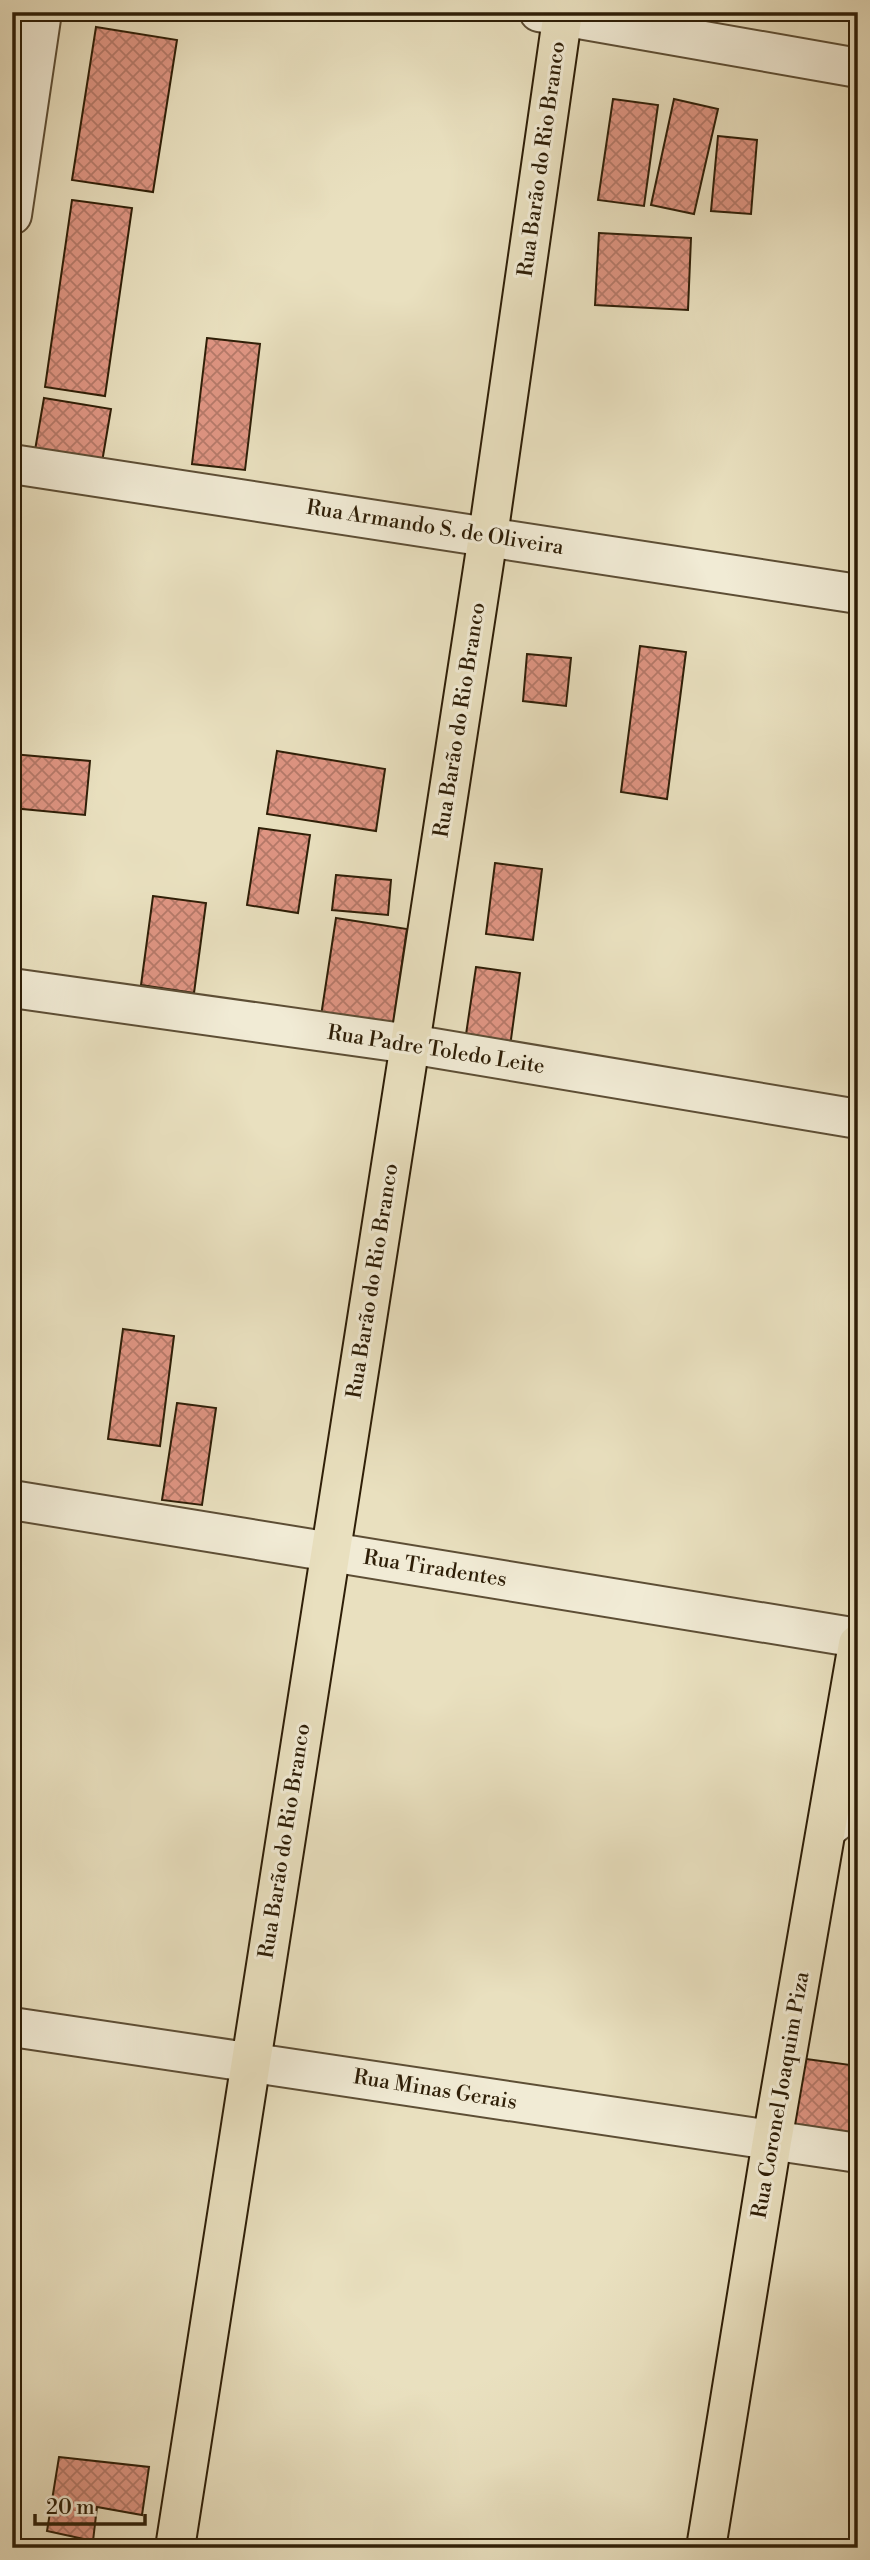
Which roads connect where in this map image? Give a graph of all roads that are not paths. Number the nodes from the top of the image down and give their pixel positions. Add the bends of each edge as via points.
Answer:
1 (42, 12) edge
2 (555, 13) edge
3 (858, 68) edge
4 (12, 215) edge
5 (12, 464) edge
6 (488, 536) junction
7 (858, 594) edge
8 (12, 988) edge
9 (410, 1044) junction
10 (858, 1119) edge
11 (12, 1500) edge
12 (330, 1552) junction
13 (858, 1638) edge
14 (856, 1668) edge
15 (858, 1804) edge
16 (827, 1829) junction
17 (12, 2027) edge
18 (251, 2062) junction
19 (772, 2141) junction
20 (858, 2153) edge
21 (175, 2548) edge
22 (706, 2548) edge

1 - 4 street
2 - 3 street
2 - 6 main road, Rua Barão do Rio Branco
5 - 6 street, Rua Armando S. de Oliveira
6 - 7 street, Rua Armando S. de Oliveira
6 - 9 main road, Rua Barão do Rio Branco
8 - 9 street, Rua Padre Toledo Leite
9 - 10 street, Rua Padre Toledo Leite
9 - 12 main road, Rua Barão do Rio Branco
11 - 12 street, Rua Tiradentes
12 - 13 street, Rua Tiradentes
12 - 18 main road, Rua Barão do Rio Branco
14 - 16 main road, Rua Coronel Joaquim Piza
15 - 16 street
16 - 19 main road, Rua Coronel Joaquim Piza
17 - 18 street, Rua Minas Gerais
18 - 19 street, Rua Minas Gerais
18 - 21 main road, Rua Barão do Rio Branco
19 - 20 street, Rua Minas Gerais
19 - 22 main road, Rua Coronel Joaquim Piza

